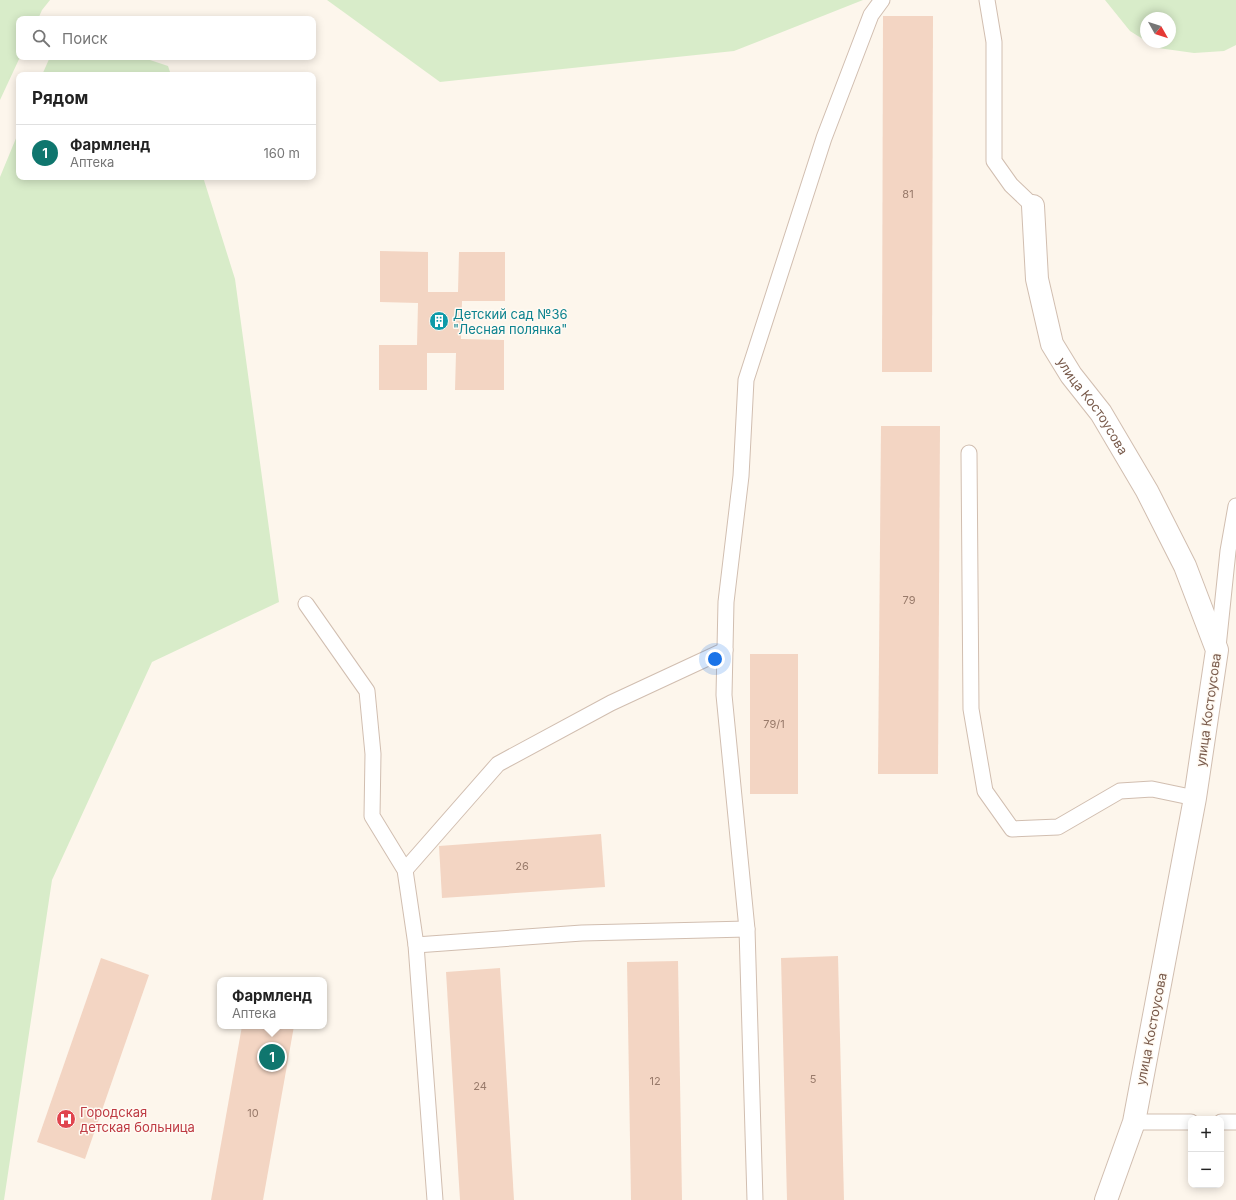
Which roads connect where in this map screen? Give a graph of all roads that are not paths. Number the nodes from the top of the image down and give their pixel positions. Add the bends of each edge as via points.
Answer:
1 (882, 0) edge
2 (987, 0) edge
3 (1033, 206) joint
4 (969, 453) dead end
5 (1236, 506) edge
6 (306, 604) dead end
7 (725, 650) junction
8 (1218, 650) junction
9 (1195, 798) junction
10 (405, 870) junction
11 (747, 929) junction
12 (416, 945) junction
13 (1134, 1122) junction
14 (1188, 1122) edge
15 (1224, 1122) edge
16 (1236, 1122) edge
17 (434, 1200) edge
18 (755, 1200) edge
19 (1106, 1200) edge

1 - 7 lane via 871,16 824,138 746,380 741,476 726,602
2 - 3 lane via 994,42 994,161 1011,185
3 - 8 street, улица Костоусова via 1037,279 1052,344 1071,375 1101,414 1147,491 1185,566
4 - 9 lane via 971,709 985,791 1012,829 1058,827 1120,791 1152,789
5 - 8 lane via 1228,551
6 - 10 lane via 367,691 373,754 372,816
7 - 10 lane via 611,702 498,764
7 - 11 lane via 724,695
8 - 9 street, улица Костоусова
9 - 13 street, улица Костоусова
10 - 12 lane
11 - 12 lane via 582,933
11 - 18 lane
12 - 17 lane
13 - 14 lane
13 - 19 street, улица Костоусова
15 - 16 lane

